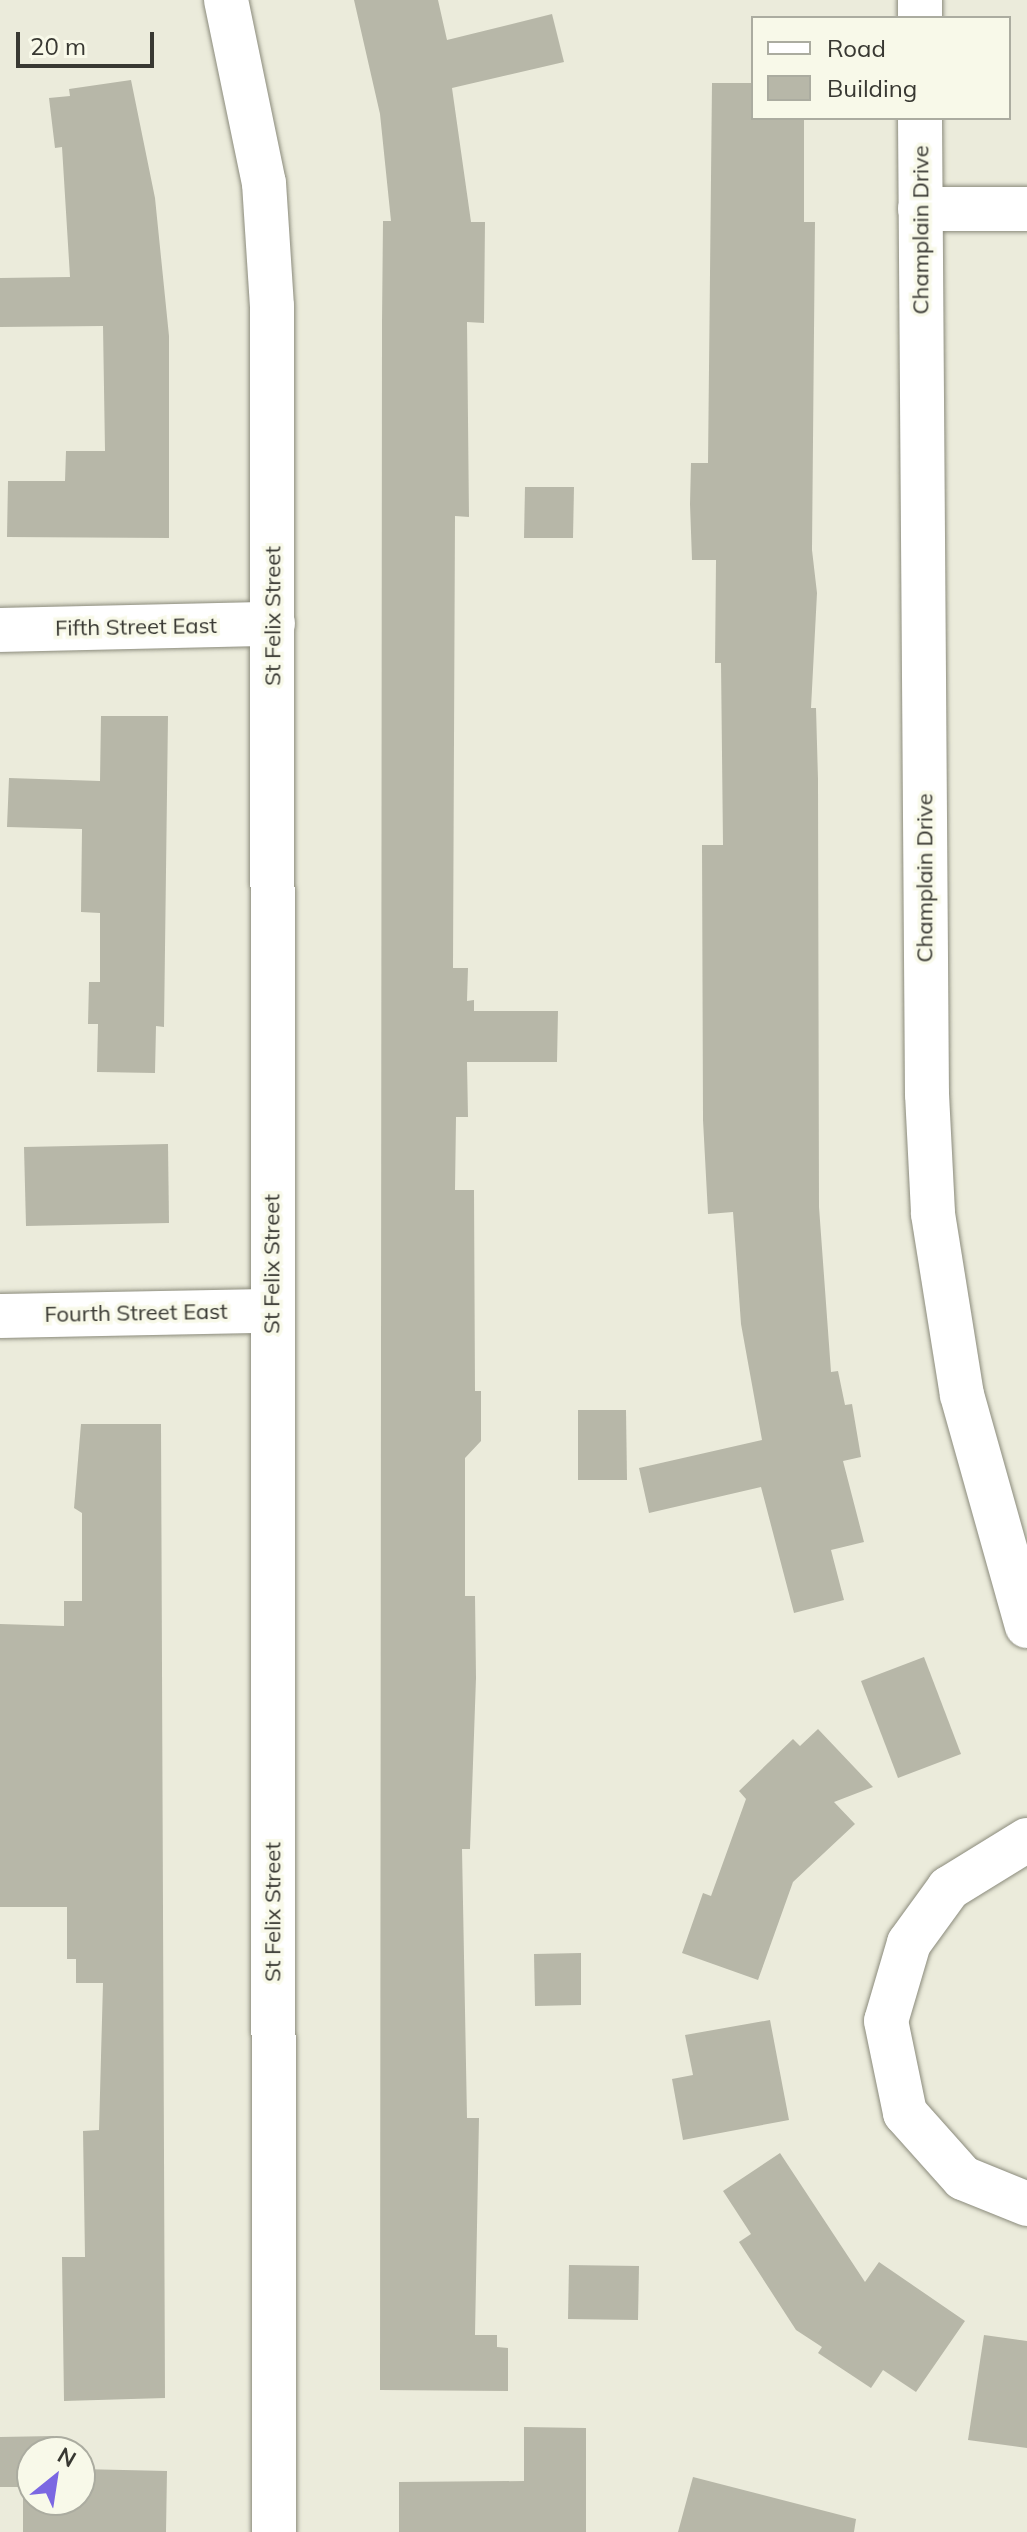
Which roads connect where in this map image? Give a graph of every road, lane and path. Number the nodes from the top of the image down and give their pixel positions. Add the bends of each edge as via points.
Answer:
1 (226, 0) edge
2 (920, 120) edge
3 (920, 209) junction
4 (1027, 209) edge
5 (273, 624) junction
6 (0, 630) edge
7 (271, 1311) junction
8 (0, 1316) edge
9 (1027, 1626) edge
10 (1027, 1840) edge
11 (1027, 2204) edge
12 (274, 2532) edge

1 - 5 street, St Felix Street via 264,183 271,249
2 - 3 street, Champlain Drive
3 - 4 street
3 - 9 street, Champlain Drive via 933,1214 962,1395
5 - 6 street, Fifth Street East
5 - 7 street, St Felix Street
7 - 8 street, Fourth Street East
7 - 12 street, St Felix Street
10 - 11 street via 949,1888 909,1943 886,2021 905,2113 963,2178 1008,2201

